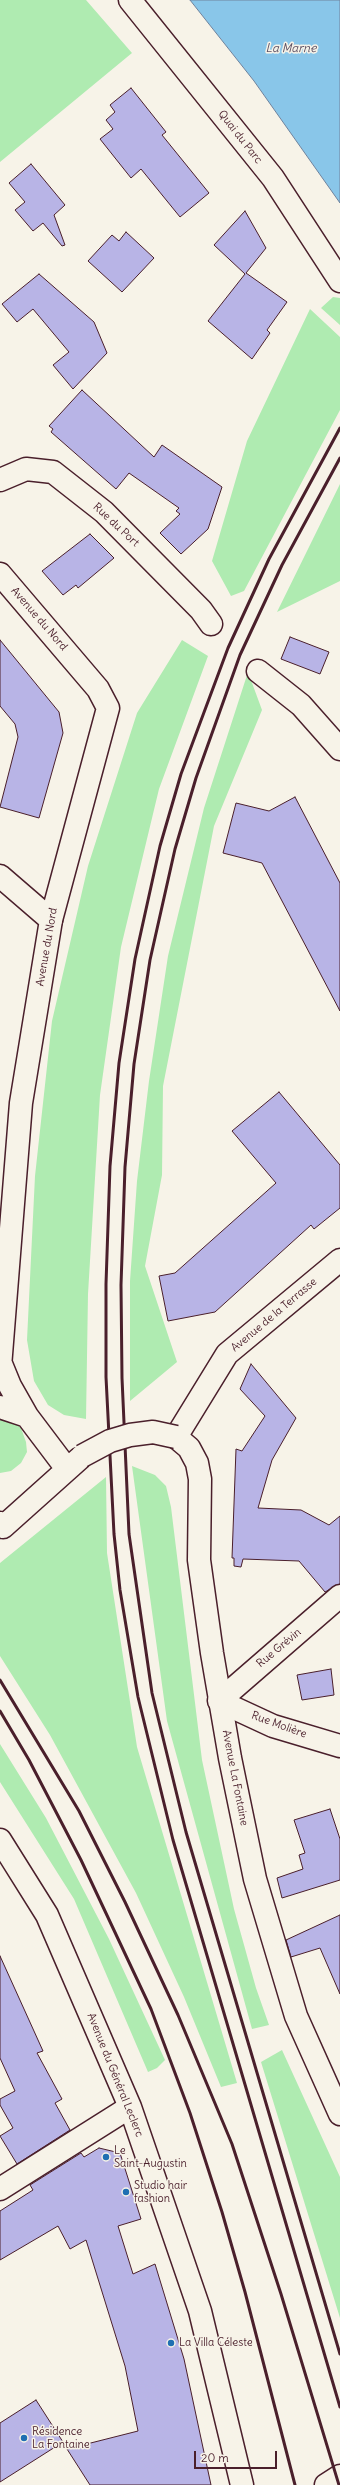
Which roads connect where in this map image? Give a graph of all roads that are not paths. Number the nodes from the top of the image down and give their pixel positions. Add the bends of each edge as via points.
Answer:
1 (130, 0) edge
2 (340, 281) edge
3 (0, 480) edge
4 (0, 574) edge
5 (210, 624) dead end
6 (258, 671) dead end
7 (340, 749) edge
8 (0, 876) edge
9 (51, 920) junction
10 (340, 1260) edge
11 (1, 1366) edge
12 (0, 1406) edge
13 (27, 1416) junction
14 (176, 1437) junction
15 (75, 1462) junction
16 (1, 1527) edge
17 (340, 1596) edge
18 (219, 1701) junction
19 (340, 1746) edge
20 (0, 1840) edge
21 (6, 1865) edge
22 (130, 2107) junction
23 (340, 2114) edge
24 (0, 2189) edge
25 (340, 2476) edge
26 (242, 2485) edge
27 (326, 2485) edge

1 - 2 street, Quai du Parc via 273,178
3 - 5 street, Rue du Port via 26,469 53,472 104,512 201,610
4 - 9 street, Avenue du Nord via 98,689 108,708
6 - 7 street via 301,705
8 - 9 street
9 - 11 street, Avenue du Nord via 21,1102
10 - 14 street, Avenue de la Terrasse via 227,1354
11 - 13 street
12 - 13 street
13 - 15 street
14 - 15 street, bridge via 153,1432 130,1435 110,1441
14 - 18 street, Avenue La Fontaine via 190,1448 197,1463 200,1479 199,1560
15 - 16 street
17 - 18 street, Rue Grévin
18 - 19 street, Rue Molière via 273,1726
18 - 23 street, Avenue La Fontaine via 255,1879 296,2016
20 - 21 street, Avenue du Général Leclerc
21 - 22 street, Avenue du Général Leclerc via 47,1915
22 - 24 street
22 - 26 street, Avenue du Général Leclerc via 200,2311
25 - 27 street

